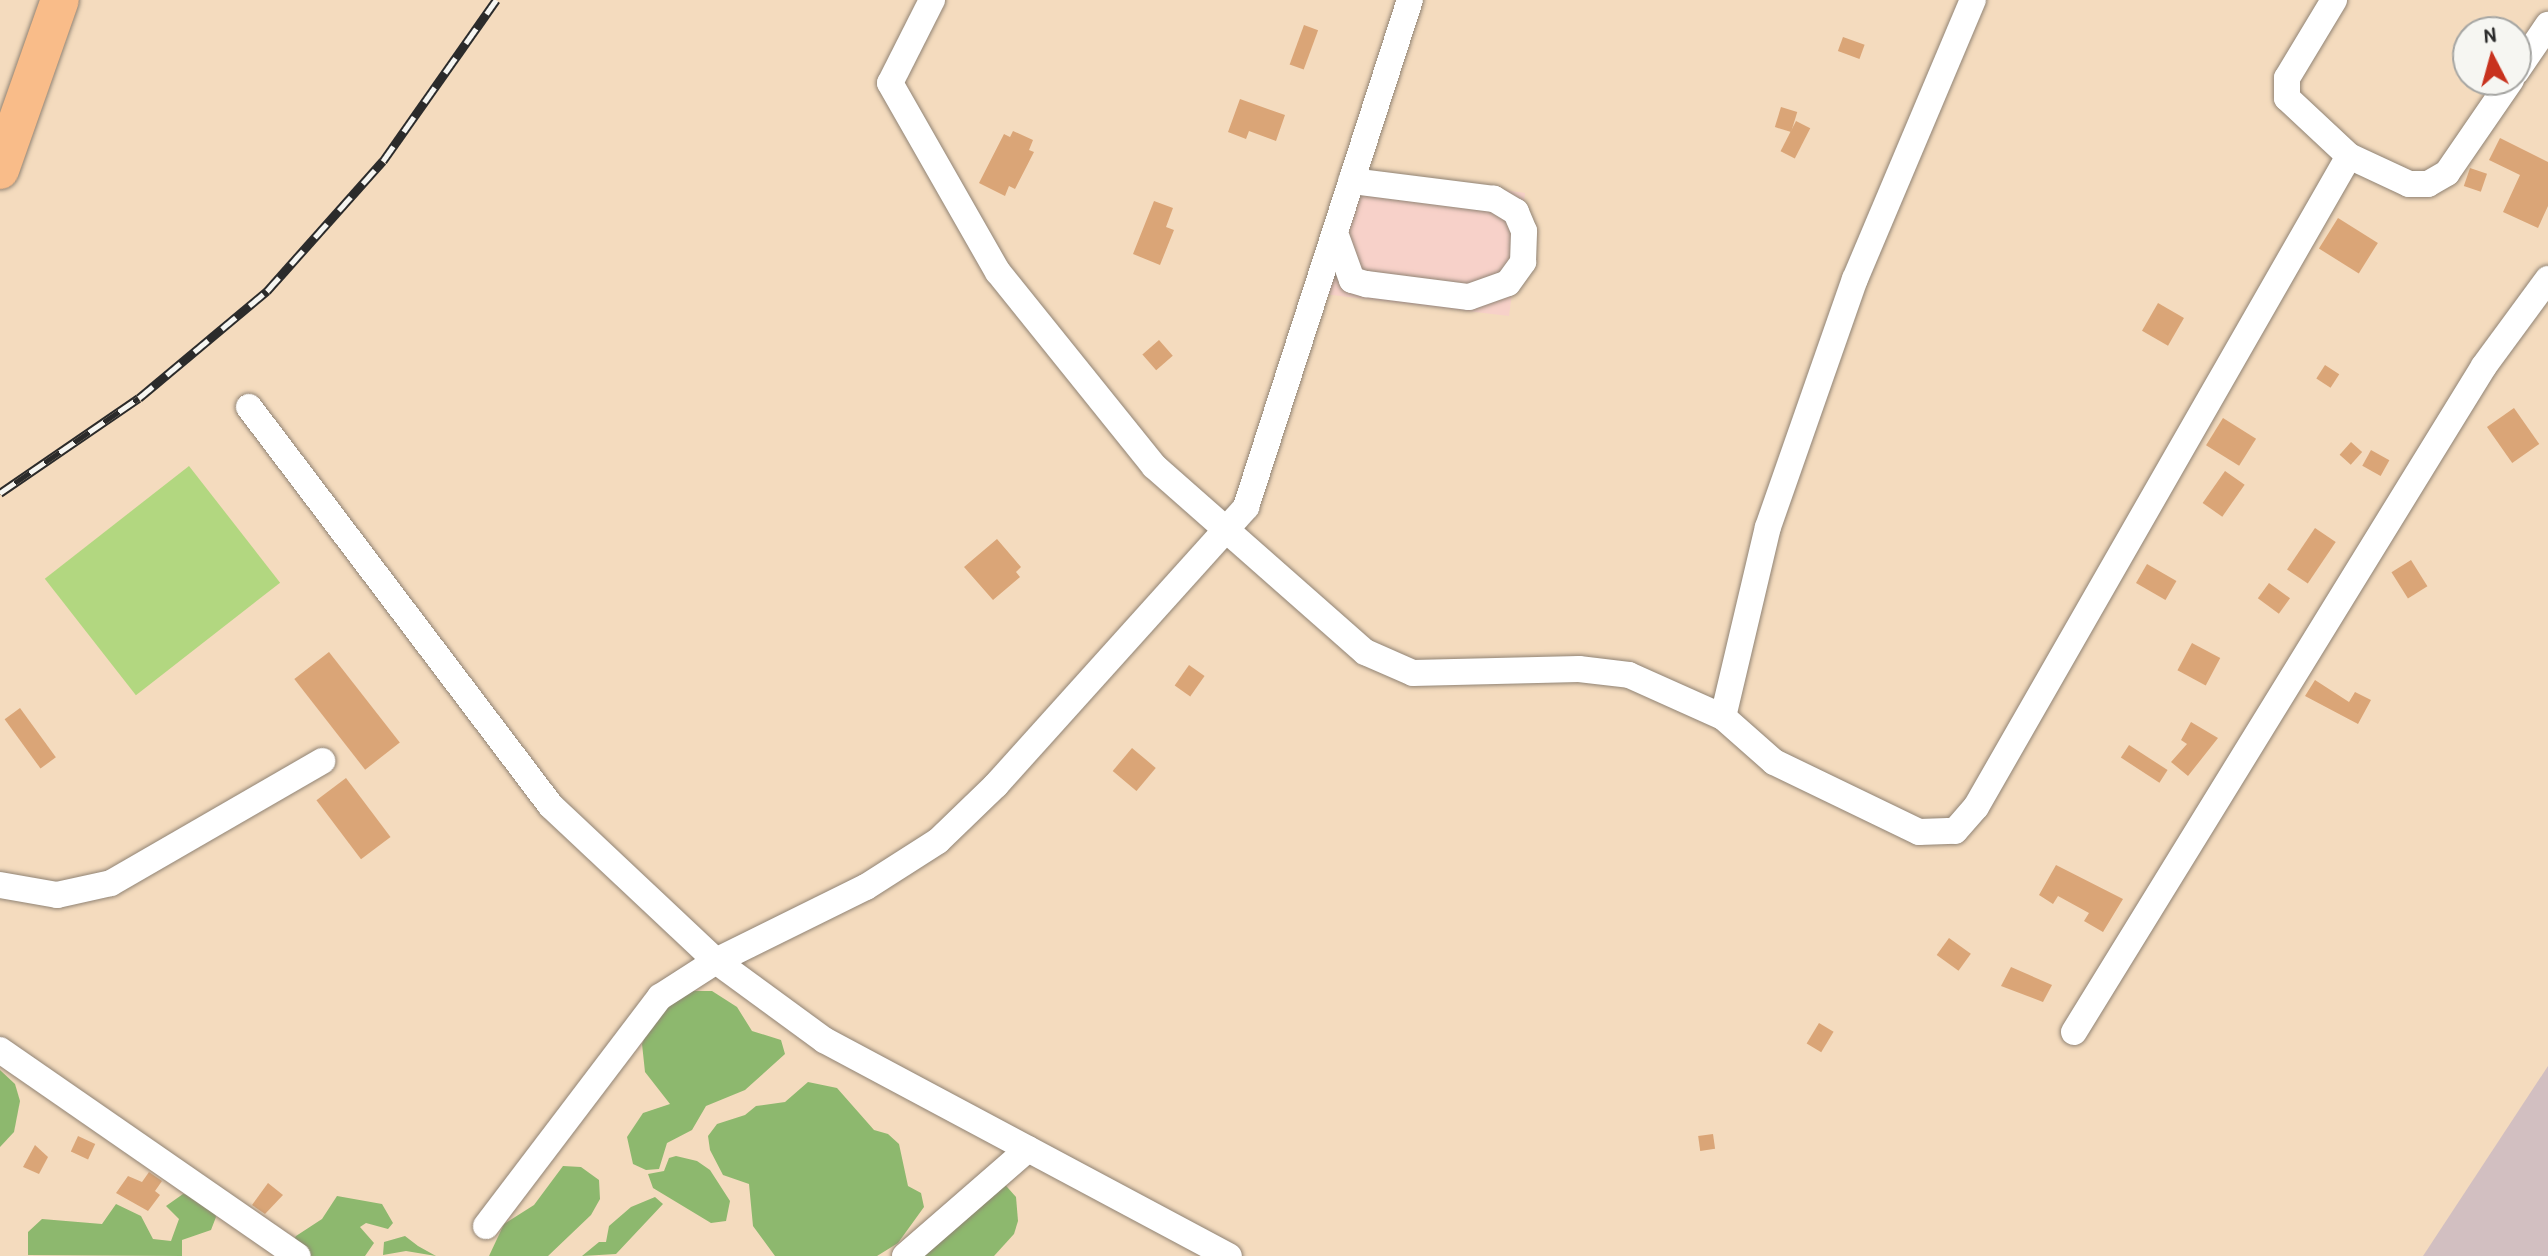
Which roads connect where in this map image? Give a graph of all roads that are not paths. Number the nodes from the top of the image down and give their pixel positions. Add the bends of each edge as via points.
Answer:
1 (60, 0) edge
2 (932, 0) edge
3 (1410, 0) edge
4 (1973, 0) edge
5 (2334, 0) edge
6 (2548, 25) edge
7 (2532, 48) edge
8 (2500, 96) edge
9 (0, 99) edge
10 (2349, 156) junction
11 (4, 160) edge
12 (1351, 181) junction
13 (1335, 233) junction
14 (2548, 279) edge
15 (249, 407) dead end
16 (1224, 533) junction
17 (1723, 717) junction
18 (322, 761) dead end
19 (0, 885) edge
20 (716, 961) junction
21 (2074, 1032) dead end
22 (0, 1050) edge
23 (1028, 1149) junction
24 (486, 1226) dead end
25 (298, 1256) edge
26 (905, 1256) edge
27 (1229, 1256) edge

1 - 11 highway
2 - 16 street via 890,83 998,272 1154,466
3 - 12 street
4 - 17 street via 1855,279 1768,527
5 - 10 street via 2287,78 2287,98
6 - 7 street
8 - 10 street via 2447,173 2428,184 2409,184
9 - 11 street
10 - 17 street via 1976,807 1955,831 1919,832 1774,762
12 - 13 street
12 - 13 street via 1494,199 1516,212 1524,231 1523,262 1508,283 1469,297 1366,284 1352,280 1346,271
13 - 16 street via 1246,507
14 - 21 street via 2484,366
15 - 20 street via 551,806
16 - 17 street via 1365,652 1413,673 1579,669 1629,675
16 - 20 street via 996,785 938,841 866,887
18 - 19 street via 111,883 57,895
20 - 23 street via 824,1040
20 - 24 street via 660,997
22 - 25 street
23 - 26 street
23 - 27 street

